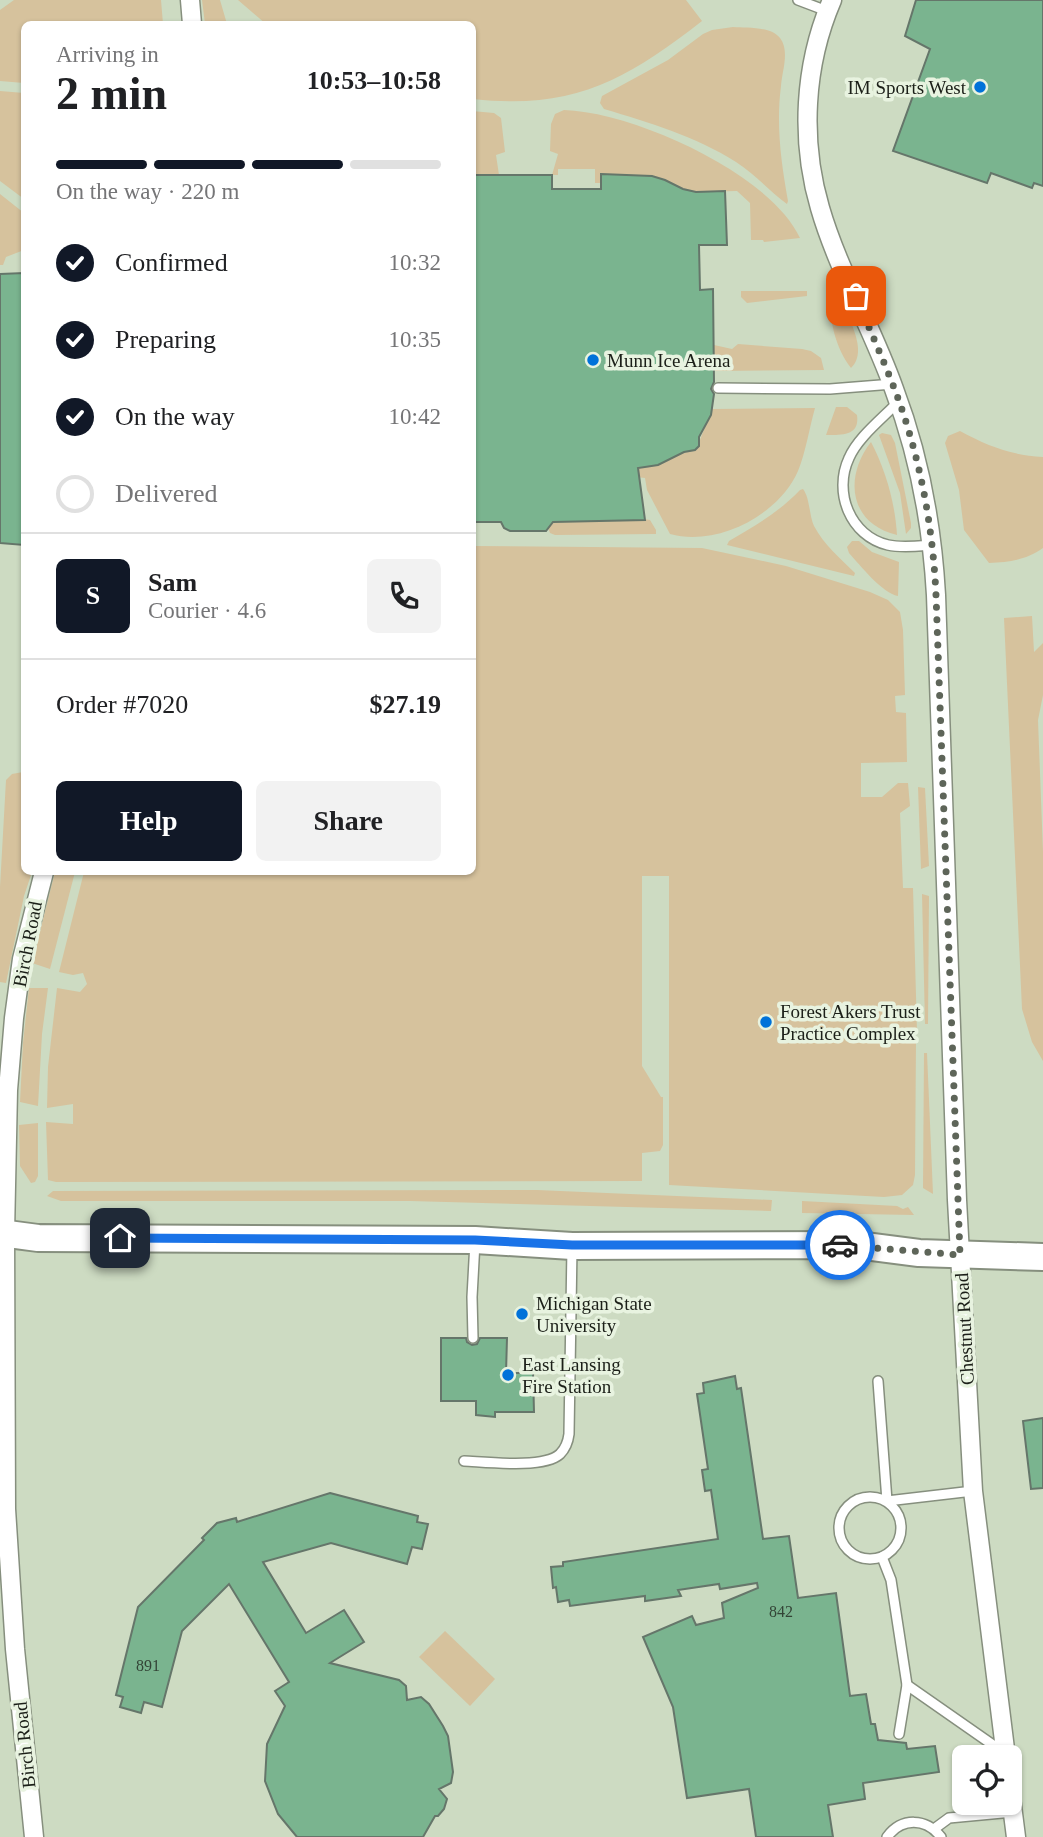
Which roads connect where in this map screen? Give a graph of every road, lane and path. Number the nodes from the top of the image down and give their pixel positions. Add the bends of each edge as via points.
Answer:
1 (190, 0) edge
2 (798, 0) edge
3 (829, 6) edge
4 (192, 21) edge
5 (718, 388) dead end
6 (896, 393) junction
7 (932, 545) junction
8 (43, 875) edge
9 (2, 1233) edge
10 (475, 1240) junction
11 (572, 1245) junction
12 (960, 1255) junction
13 (1043, 1257) edge
14 (473, 1338) dead end
15 (878, 1381) dead end
16 (464, 1461) dead end
17 (973, 1491) junction
18 (887, 1501) junction
19 (882, 1557) junction
20 (907, 1685) junction
21 (899, 1734) dead end
22 (992, 1745) edge
23 (1005, 1745) edge
24 (981, 1815) edge
25 (1013, 1815) edge
26 (934, 1829) junction
27 (34, 1837) edge
28 (887, 1837) edge
29 (941, 1837) edge
30 (1016, 1837) edge

1 - 4 street
2 - 3 lane
3 - 6 street, Chestnut Road via 808,95 813,179 828,233
5 - 6 lane
6 - 7 street, Chestnut Road via 915,453
6 - 7 lane via 849,456 842,494 846,509 874,540 902,547
7 - 12 street, Chestnut Road
8 - 9 street, Birch Road via 22,959 16,1008
9 - 10 street via 38,1238
9 - 27 street, Birch Road via 6,1509
10 - 11 street
10 - 14 lane
11 - 12 street via 857,1245
11 - 16 lane via 567,1446 559,1456 544,1462
12 - 13 street
12 - 17 street, Chestnut Road
15 - 18 lane
17 - 18 lane
17 - 23 street, Chestnut Road
18 - 19 lane via 902,1526 897,1545
18 - 19 lane via 866,1496 856,1499 841,1514 838,1525 848,1551 862,1559
19 - 20 lane via 891,1580
20 - 21 lane
20 - 22 lane
24 - 26 lane via 949,1818
25 - 30 street
26 - 28 lane via 905,1823
26 - 29 lane

